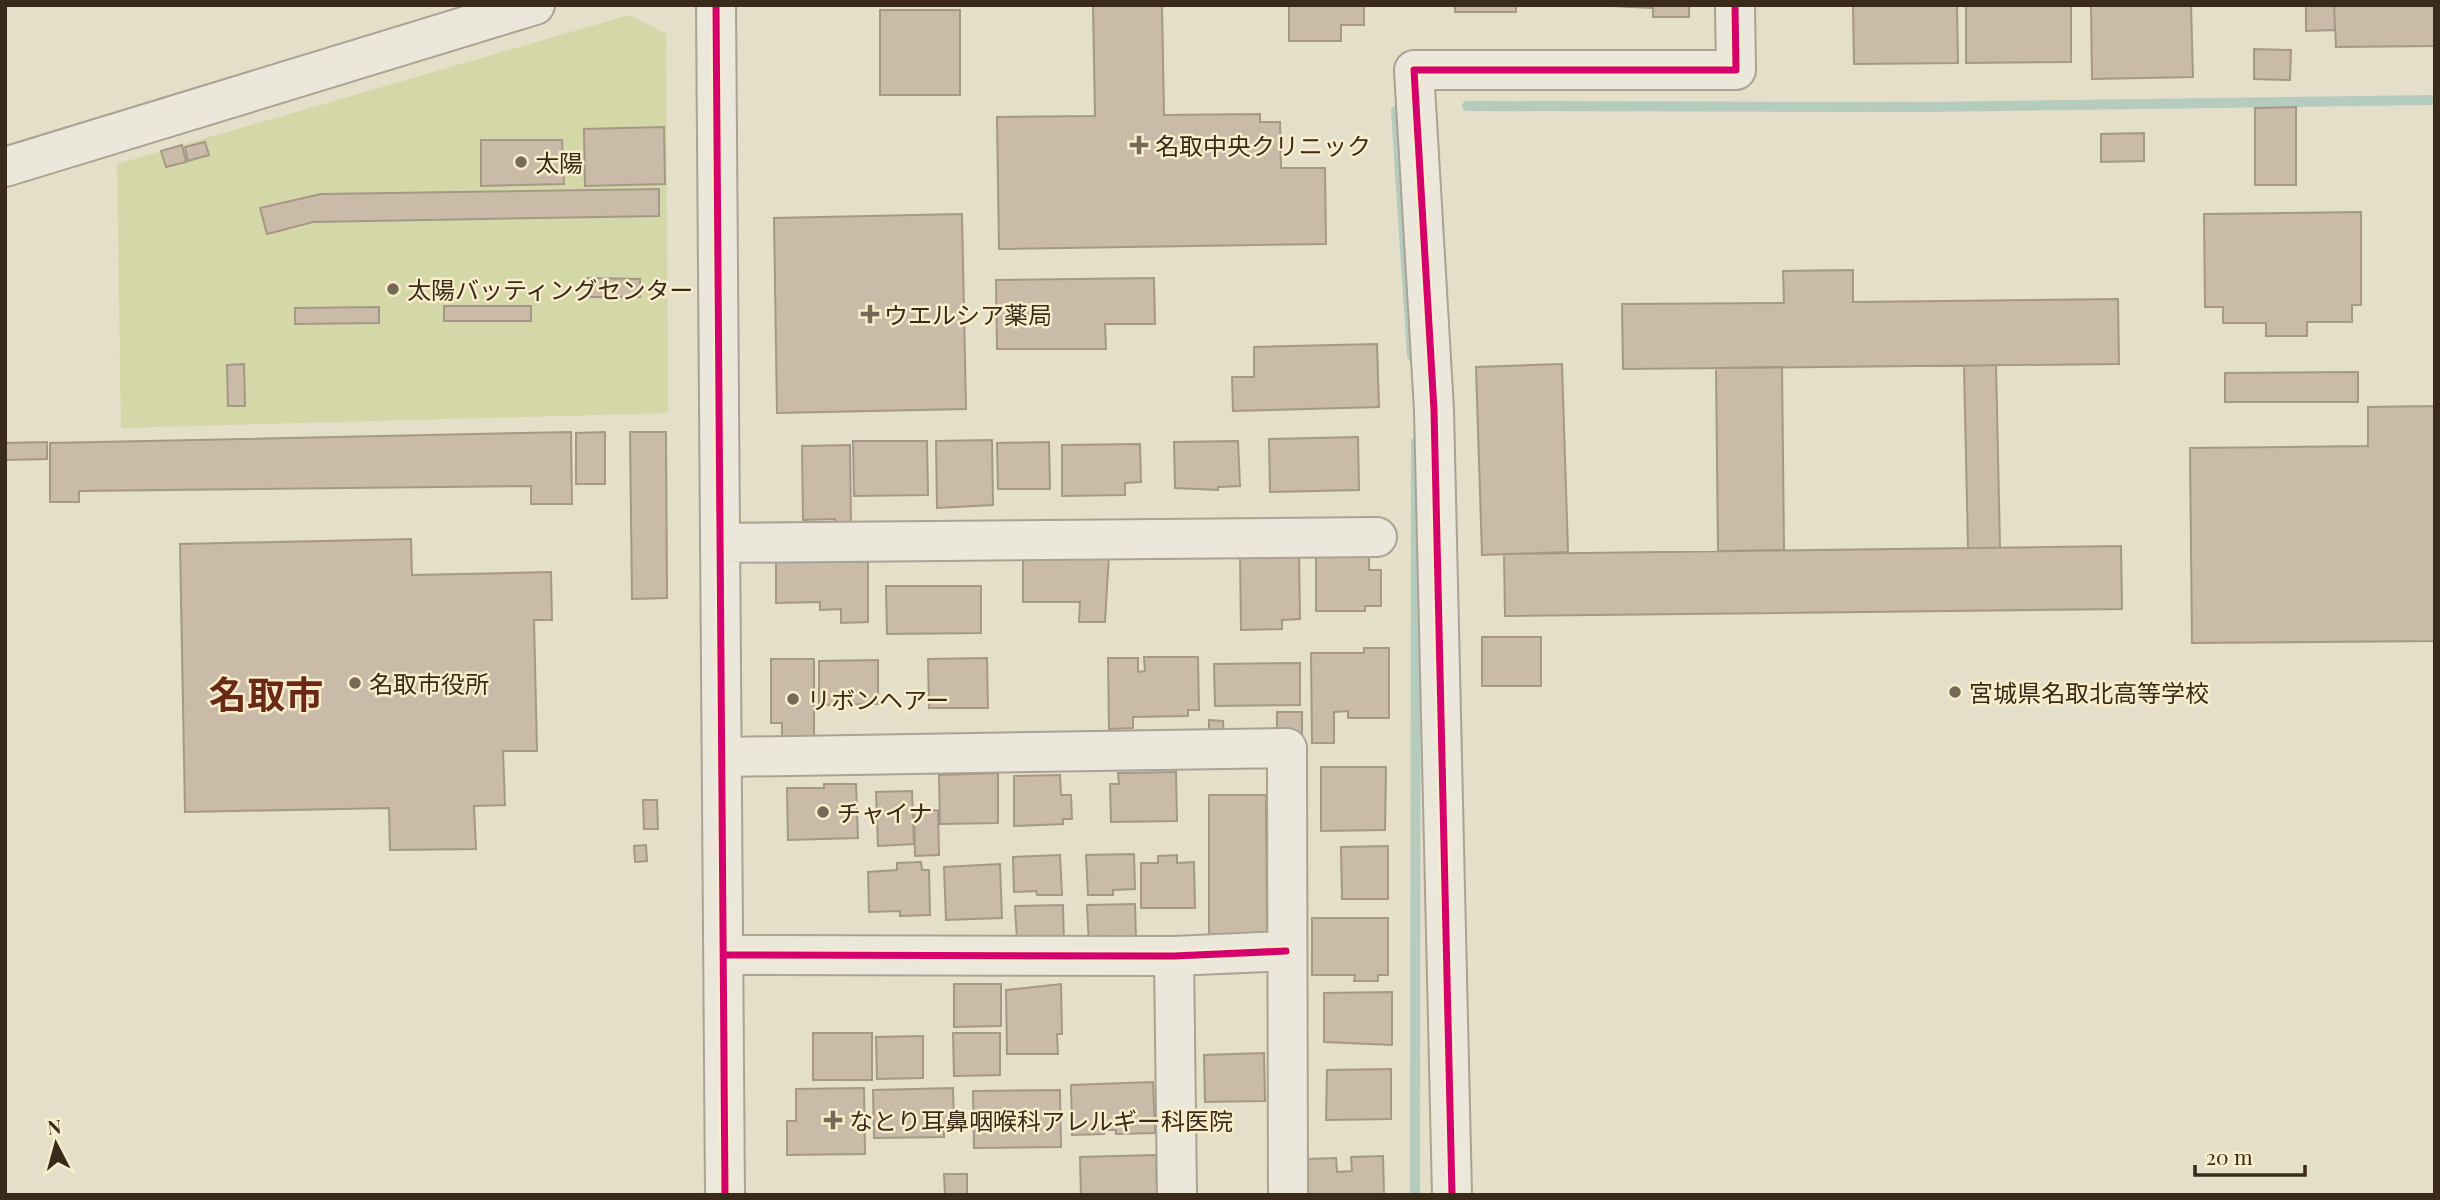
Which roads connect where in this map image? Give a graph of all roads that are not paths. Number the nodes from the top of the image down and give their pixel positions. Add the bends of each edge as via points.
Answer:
1 (535, 5) edge
2 (716, 5) edge
3 (1735, 5) edge
4 (5, 167) edge
5 (1377, 537) dead end
6 (721, 543) junction
7 (723, 757) junction
8 (1286, 951) junction
9 (724, 955) junction
10 (1174, 956) junction
11 (725, 1195) edge
12 (1177, 1195) edge
13 (1288, 1195) edge
14 (1452, 1195) edge

1 - 4 street
2 - 6 street
3 - 14 street via 1736,70 1414,70 1434,410
5 - 6 street
6 - 7 street
7 - 8 street via 1287,748
7 - 9 street
8 - 10 street
8 - 13 street
9 - 10 street
9 - 11 street
10 - 12 street

